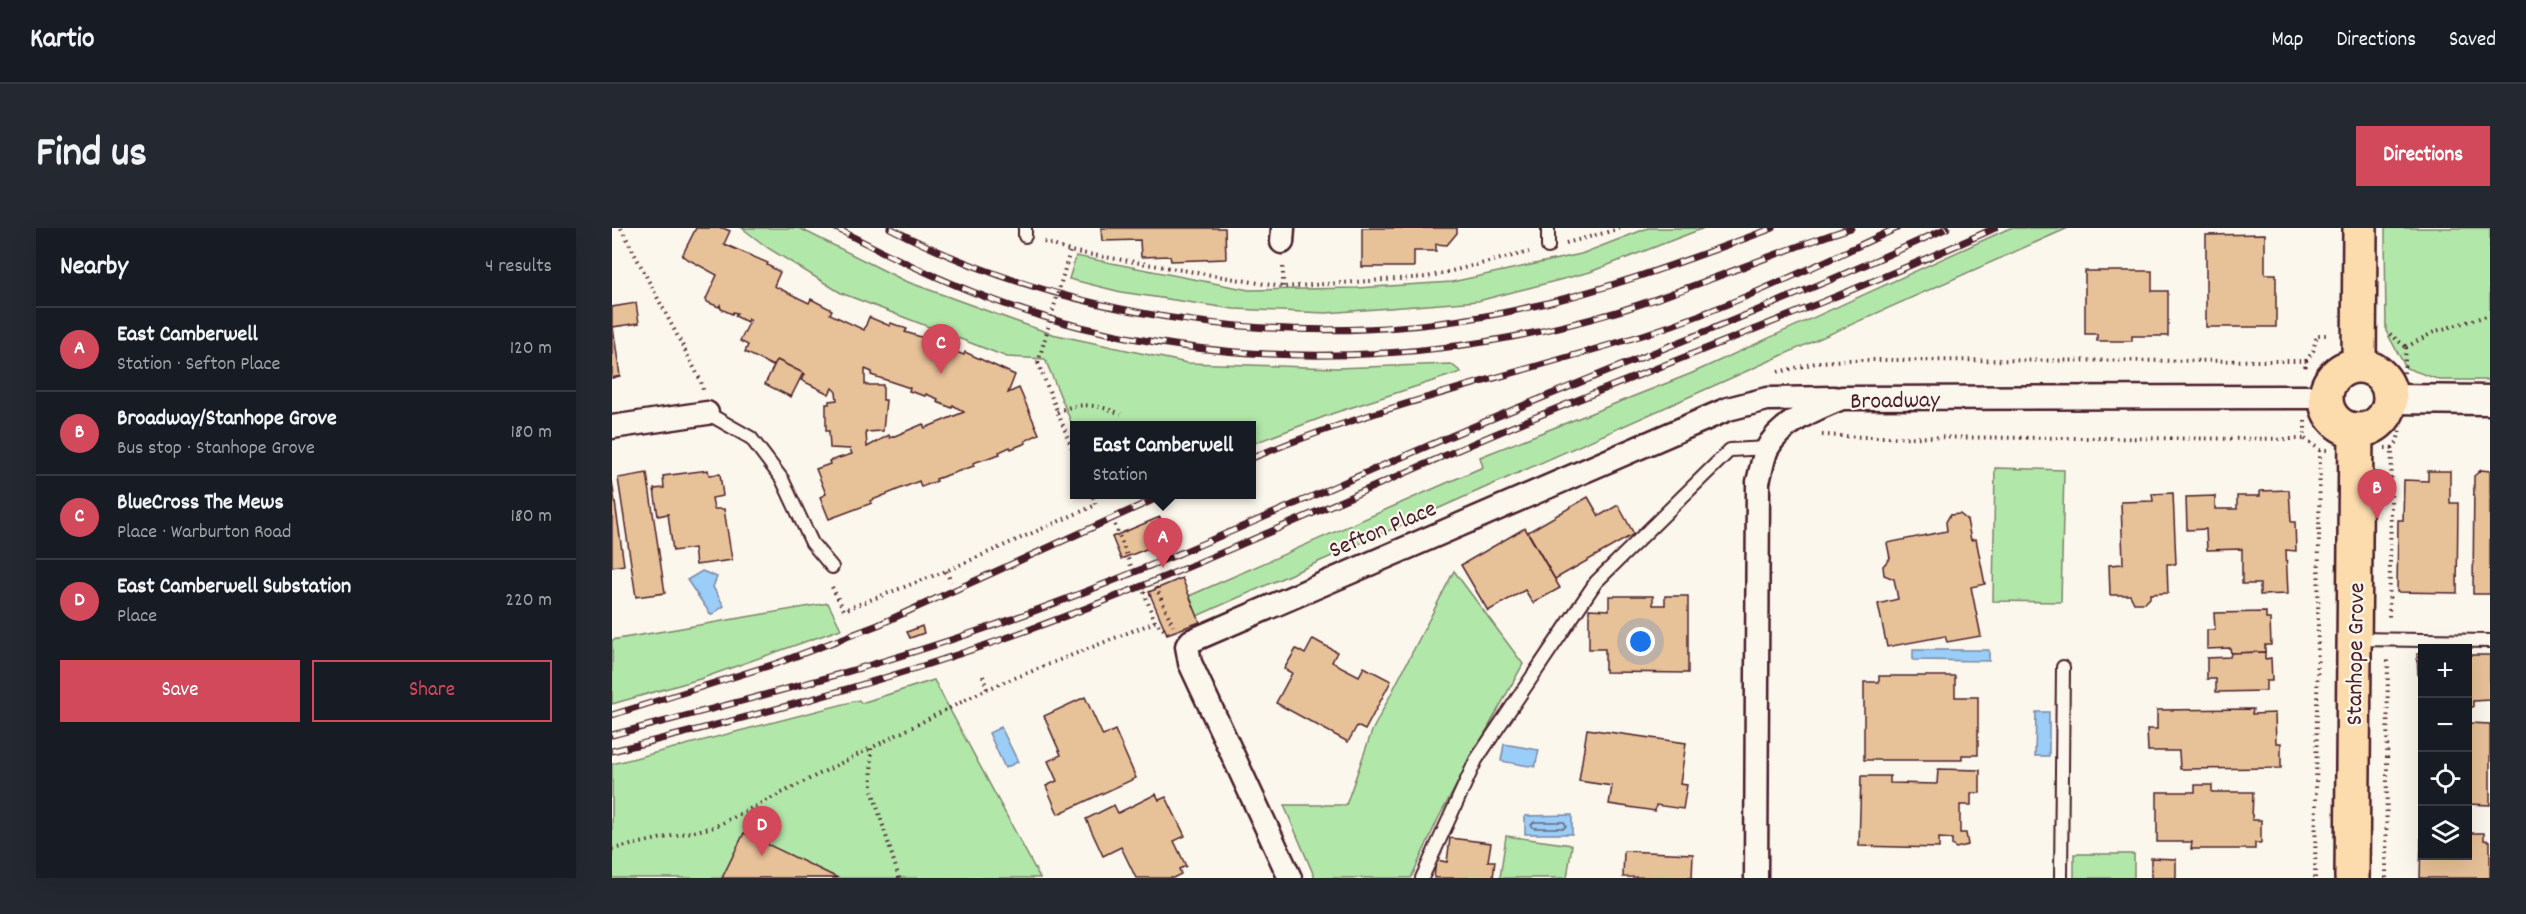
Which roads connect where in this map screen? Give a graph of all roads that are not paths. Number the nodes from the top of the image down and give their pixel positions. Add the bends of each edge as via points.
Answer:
1 (1548, 228) edge
2 (2360, 228) edge
3 (1548, 247) road end
4 (2359, 365) junction
5 (2325, 397) junction
6 (1842, 398) junction
7 (2390, 399) junction
8 (2490, 400) edge
9 (707, 413) joint
10 (612, 427) edge
11 (2356, 430) junction
12 (1775, 441) junction
13 (832, 567) road end
14 (2354, 639) junction
15 (2490, 641) edge
16 (2063, 667) dead end
17 (1290, 878) edge
18 (1422, 878) edge
19 (1756, 878) edge
20 (2061, 878) edge
21 (2352, 878) edge

1 - 3 lane
2 - 4 main road
4 - 5 main road via 2334,375
4 - 7 main road via 2382,376
5 - 6 street, Broadway
5 - 11 main road via 2334,421
6 - 12 street, Broadway via 1790,424
6 - 17 street, Sefton Place via 1767,399 1728,409 1191,641 1187,646 1190,663
7 - 8 street
7 - 11 main road via 2383,419 2375,426
9 - 10 street
9 - 13 lane via 751,438 782,479 812,543
11 - 14 main road, Stanhope Grove
12 - 18 lane via 1730,450 1596,582 1476,760
12 - 19 street via 1758,482
14 - 15 lane
14 - 21 main road, Stanhope Grove
16 - 20 lane

